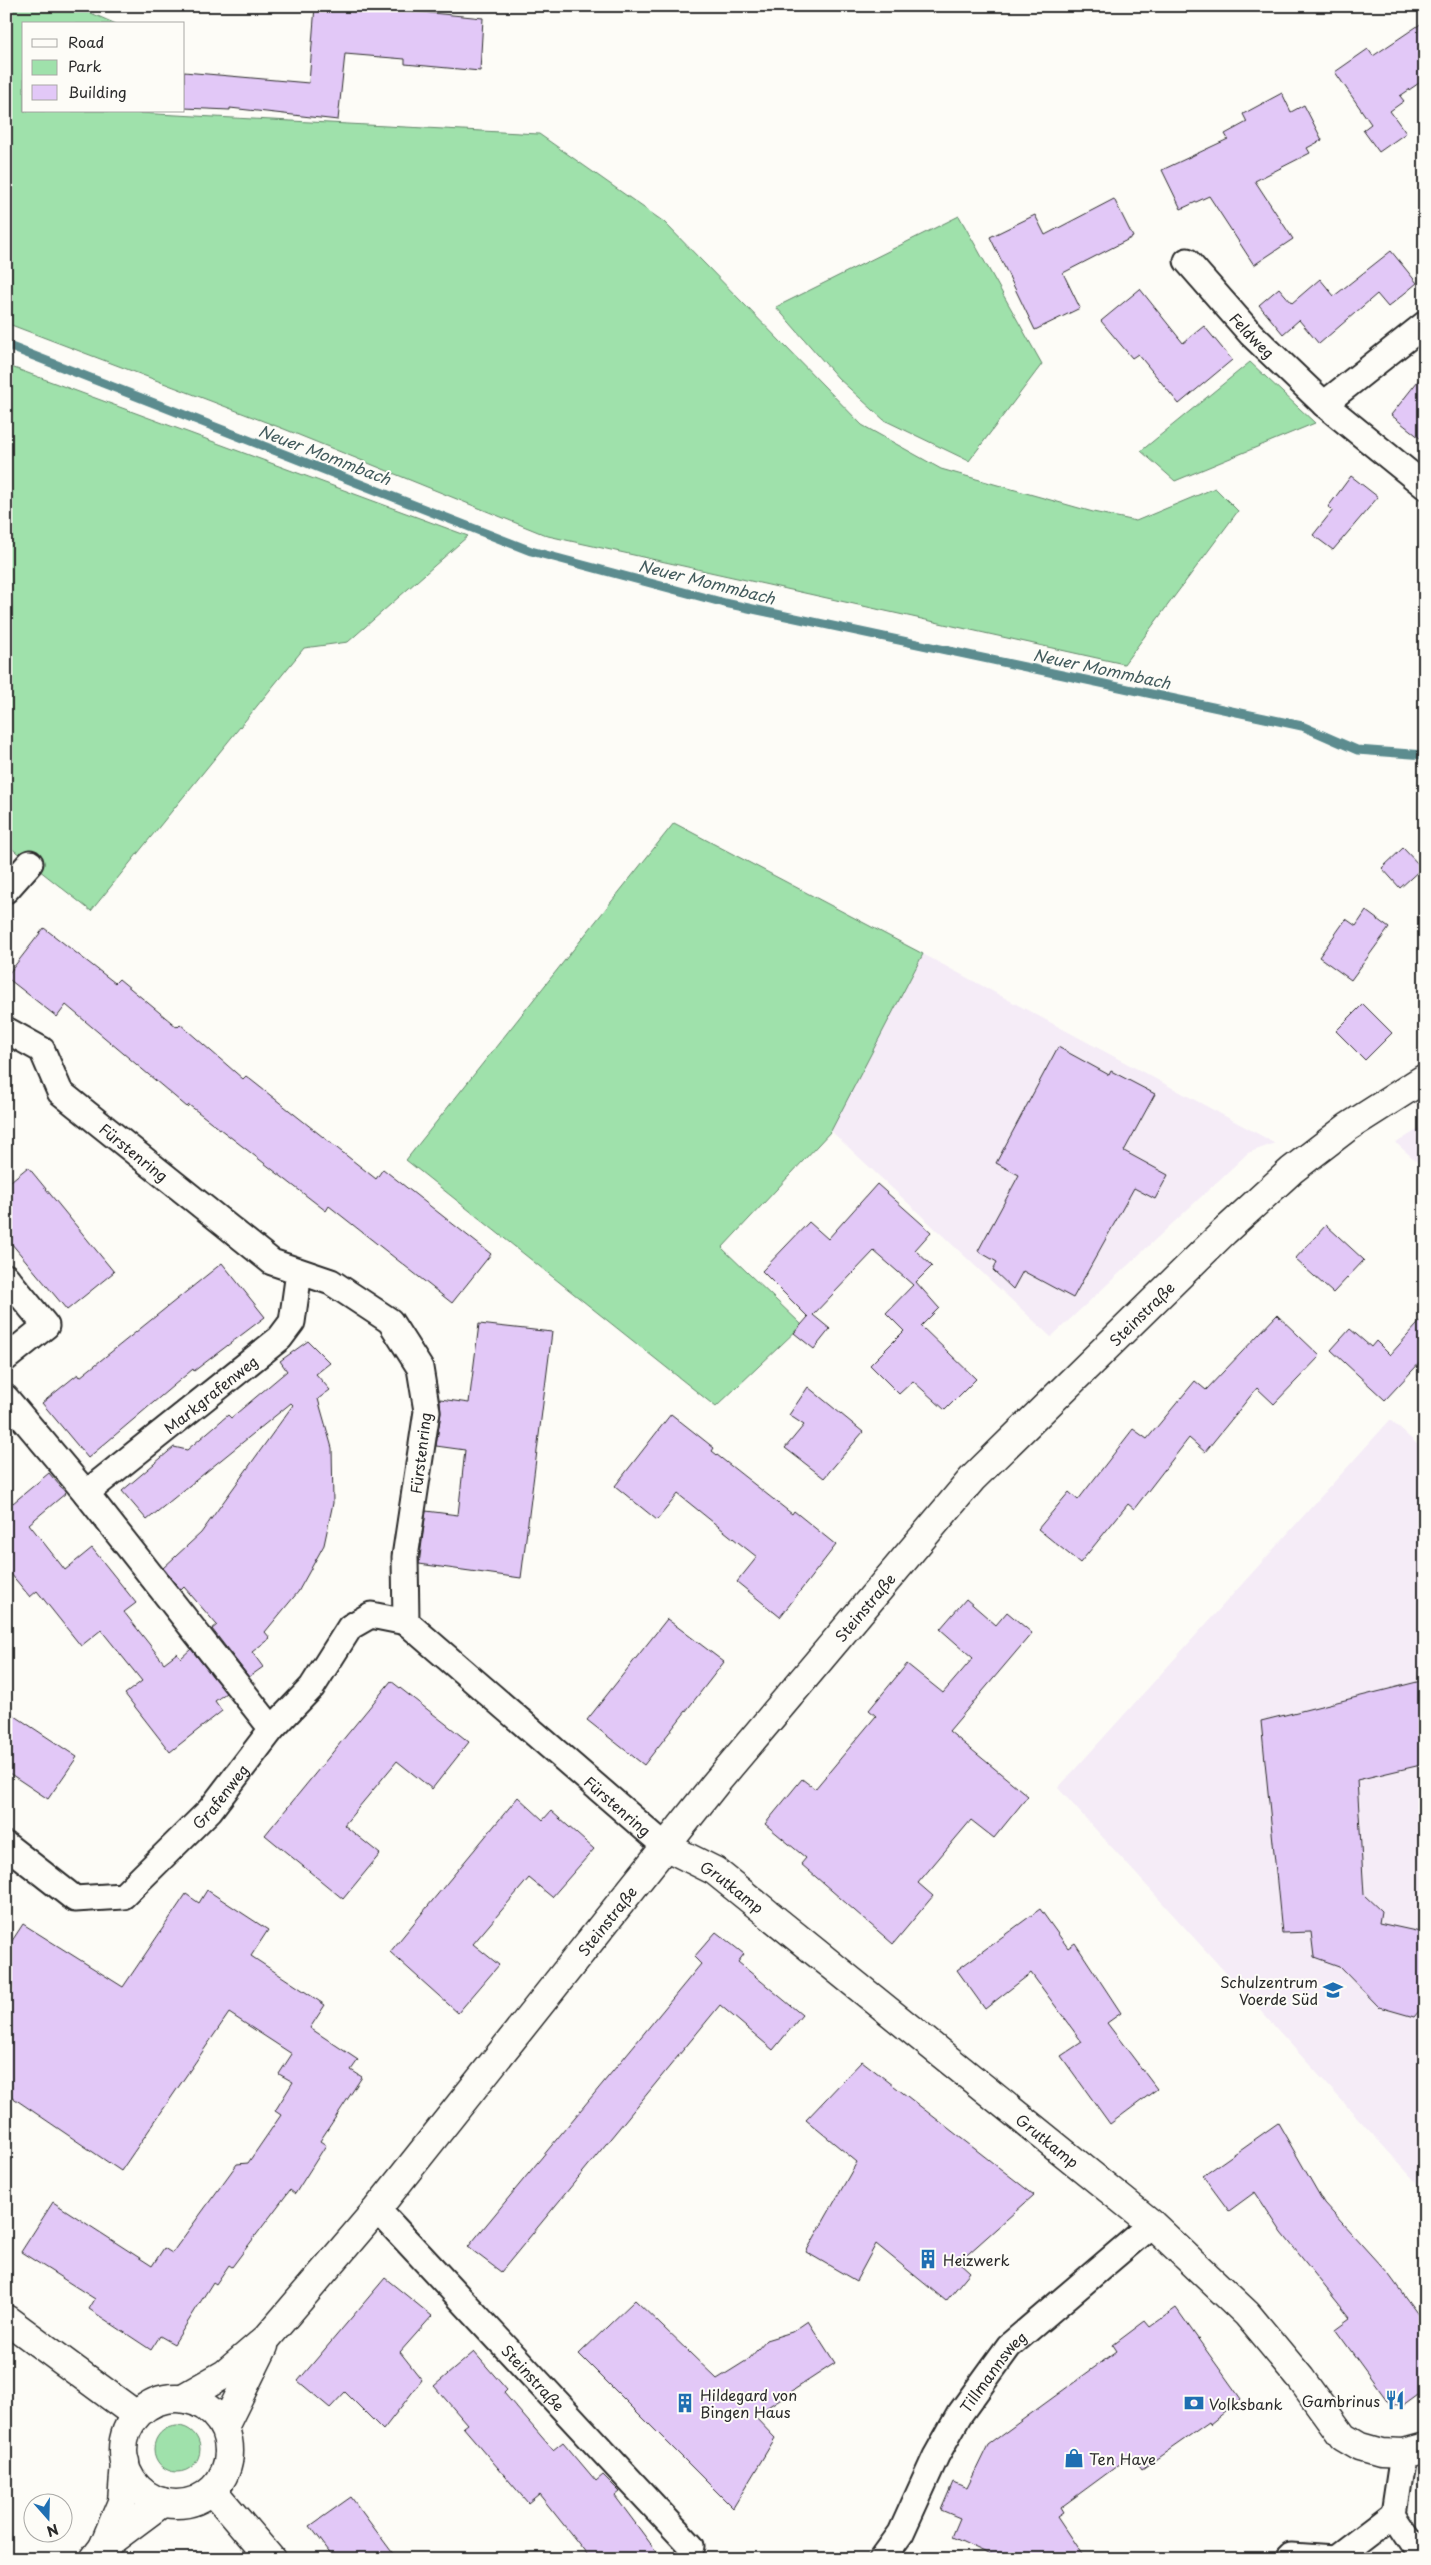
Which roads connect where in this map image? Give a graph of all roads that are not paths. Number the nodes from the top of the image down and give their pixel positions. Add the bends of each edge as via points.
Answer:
1 (1187, 261) dead end
2 (1425, 324) edge
3 (1324, 404) junction
4 (1425, 486) edge
5 (30, 863) dead end
6 (6, 890) edge
7 (6, 1030) edge
8 (1425, 1078) edge
9 (299, 1272) junction
10 (6, 1277) edge
11 (6, 1358) edge
12 (6, 1398) edge
13 (86, 1494) junction
14 (406, 1622) junction
15 (272, 1729) junction
16 (6, 1845) edge
17 (665, 1846) junction
18 (376, 2209) junction
19 (1152, 2224) junction
20 (6, 2319) edge
21 (267, 2338) junction
22 (184, 2398) junction
23 (136, 2415) junction
24 (224, 2427) junction
25 (1414, 2451) edge
26 (125, 2462) junction
27 (212, 2490) junction
28 (163, 2502) junction
29 (1394, 2514) junction
30 (691, 2546) dead end
31 (99, 2552) edge
32 (271, 2559) edge
33 (882, 2559) edge
34 (1288, 2559) edge
35 (1424, 2559) edge

1 - 3 street, Feldweg via 1251,334
2 - 3 street
3 - 4 street, Feldweg
5 - 6 street
7 - 9 street, Fürstenring via 42,1050 60,1092 272,1262
8 - 17 street, Steinstraße via 1348,1127 1292,1170 972,1478
9 - 13 street, Markgrafenweg via 292,1322 280,1338
9 - 14 street, Fürstenring via 331,1282 390,1322 420,1368 427,1411 405,1557
10 - 11 street via 46,1326
12 - 13 street
13 - 15 street
14 - 15 street, Grafenweg via 371,1615 350,1627 312,1687
14 - 17 street, Fürstenring
15 - 16 street, Grafenweg via 210,1810 124,1896 75,1899
17 - 18 street, Steinstraße
17 - 19 street, Grutkamp via 715,1870
18 - 21 street, Steinstraße
18 - 30 street, Steinstraße
19 - 25 street, Grutkamp via 1248,2314 1343,2437 1360,2447 1381,2453
19 - 33 street, Tillmannsweg via 1009,2346 959,2415 936,2456 901,2533
20 - 23 street
21 - 22 street, Steinstraße via 225,2374
21 - 24 street, Steinstraße
22 - 23 street via 158,2401
22 - 24 street via 200,2403 214,2413
23 - 26 street via 127,2431 123,2448
24 - 27 street via 230,2443 229,2460 223,2477
25 - 29 street
26 - 28 street via 134,2483 147,2495
26 - 31 street via 122,2502
27 - 28 street via 198,2500 180,2504
27 - 32 street
28 - 31 street
29 - 34 street via 1335,2559 1292,2556
29 - 35 street

